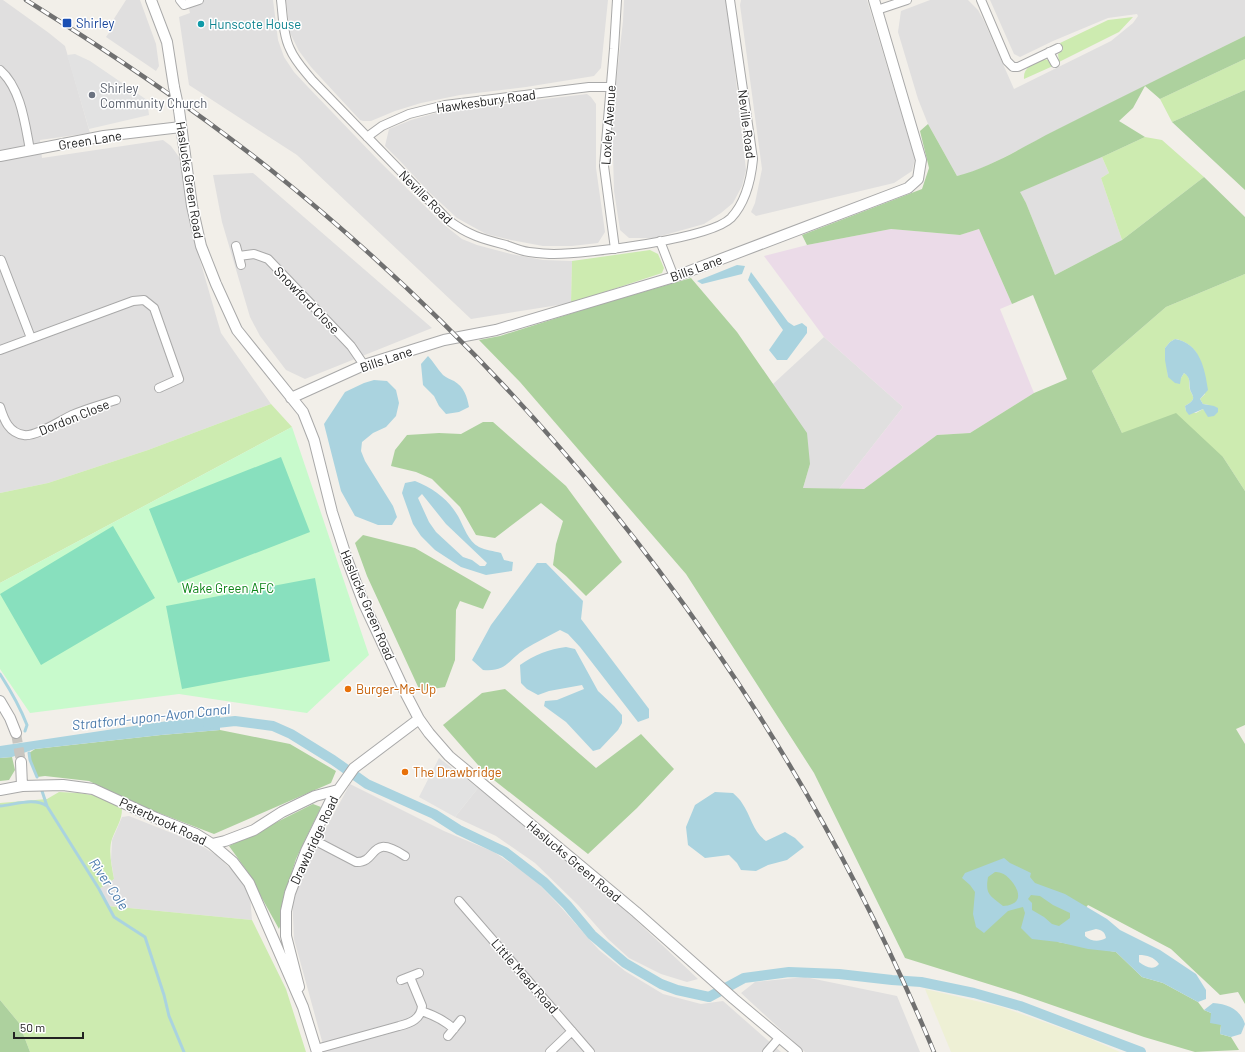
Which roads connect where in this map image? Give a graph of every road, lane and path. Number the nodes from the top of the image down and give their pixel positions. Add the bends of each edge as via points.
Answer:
1 (151, 0) edge
2 (180, 0) edge
3 (199, 0) edge
4 (281, 0) edge
5 (617, 0) edge
6 (730, 0) edge
7 (874, 0) edge
8 (907, 0) edge
9 (981, 0) edge
10 (877, 10) junction
11 (1058, 48) dead end
12 (1050, 52) junction
13 (1055, 63) dead end
14 (0, 70) edge
15 (610, 87) junction
16 (181, 127) junction
17 (367, 136) junction
18 (30, 150) junction
19 (0, 156) edge
20 (660, 241) junction
21 (236, 246) dead end
22 (615, 249) junction
23 (239, 256) junction
24 (2, 260) dead end
25 (241, 265) dead end
26 (3, 273) edge
27 (674, 277) junction
28 (31, 338) junction
29 (0, 350) edge
30 (364, 365) junction
31 (159, 388) dead end
32 (291, 398) junction
33 (116, 400) dead end
34 (0, 407) edge
35 (0, 701) edge
36 (419, 719) junction
37 (16, 733) tunnel mouth
38 (21, 762) tunnel mouth
39 (22, 786) junction
40 (0, 790) edge
41 (338, 790) junction
42 (312, 839) junction
43 (212, 844) junction
44 (404, 856) dead end
45 (459, 901) dead end
46 (419, 973) dead end
47 (410, 977) junction
48 (401, 980) dead end
49 (303, 1007) junction
50 (421, 1011) junction
51 (461, 1020) dead end
52 (454, 1029) junction
53 (572, 1031) junction
54 (448, 1036) dead end
55 (780, 1037) junction
56 (317, 1050) edge
57 (550, 1052) edge
58 (590, 1052) edge
59 (767, 1052) edge
60 (797, 1052) edge

1 - 16 street, Haslucks Green Road, bridge via 167,42
2 - 3 street via 184,5
4 - 17 street, Neville Road via 289,48 299,64
5 - 15 street, Loxley Avenue
6 - 20 street, Neville Road via 753,159 752,177 737,210 730,219 709,230
7 - 10 street, Bills Lane
8 - 10 street
9 - 12 street via 1007,62 1013,67
10 - 27 street, Bills Lane via 921,160 918,179 908,188
11 - 12 street
12 - 13 street
14 - 18 street via 20,100
15 - 17 street, Hawkesbury Road via 589,87 445,105 409,114
15 - 22 street, Loxley Avenue via 604,166
16 - 18 street, Green Lane via 104,136
16 - 32 street, Haslucks Green Road via 199,240 216,284 237,330
17 - 22 street, Neville Road via 448,220 470,235 528,252 554,254
18 - 19 street, Green Lane
20 - 22 street, Neville Road
20 - 27 street
21 - 23 street
23 - 25 street
23 - 30 street, Snowford Close via 254,254 268,259 351,346
24 - 26 street
26 - 28 street
27 - 30 street, Bills Lane via 496,330 444,340
28 - 29 street
28 - 31 street via 133,301 144,300 154,308 179,379
30 - 32 street, Bills Lane
32 - 36 street, Haslucks Green Road via 303,412 314,440 332,512 364,604
33 - 34 street, Dordon Close via 73,415 26,436 9,428
35 - 37 street
36 - 41 street, Drawbridge Road via 358,764
36 - 55 street, Haslucks Green Road via 449,756 636,912
38 - 39 street
39 - 40 street, Peterbrook Road
39 - 43 street, Peterbrook Road via 63,785 93,789 196,834
41 - 42 street, Drawbridge Road
41 - 43 street, Drawbridge Road via 315,796 282,812 254,830
42 - 44 street via 356,862 363,861 382,846
42 - 49 street, Drawbridge Road via 290,893 286,912 286,936
43 - 49 street, Peterbrook Road via 233,862 249,884
45 - 53 street, Little Mead Road
46 - 47 street
47 - 48 street
47 - 50 street via 422,1006
49 - 56 street, Peterbrook Road
50 - 52 street via 445,1021
50 - 56 street via 411,1022
51 - 52 street
52 - 54 street
53 - 57 street
53 - 58 street, Little Mead Road
55 - 59 street
55 - 60 street, Haslucks Green Road

